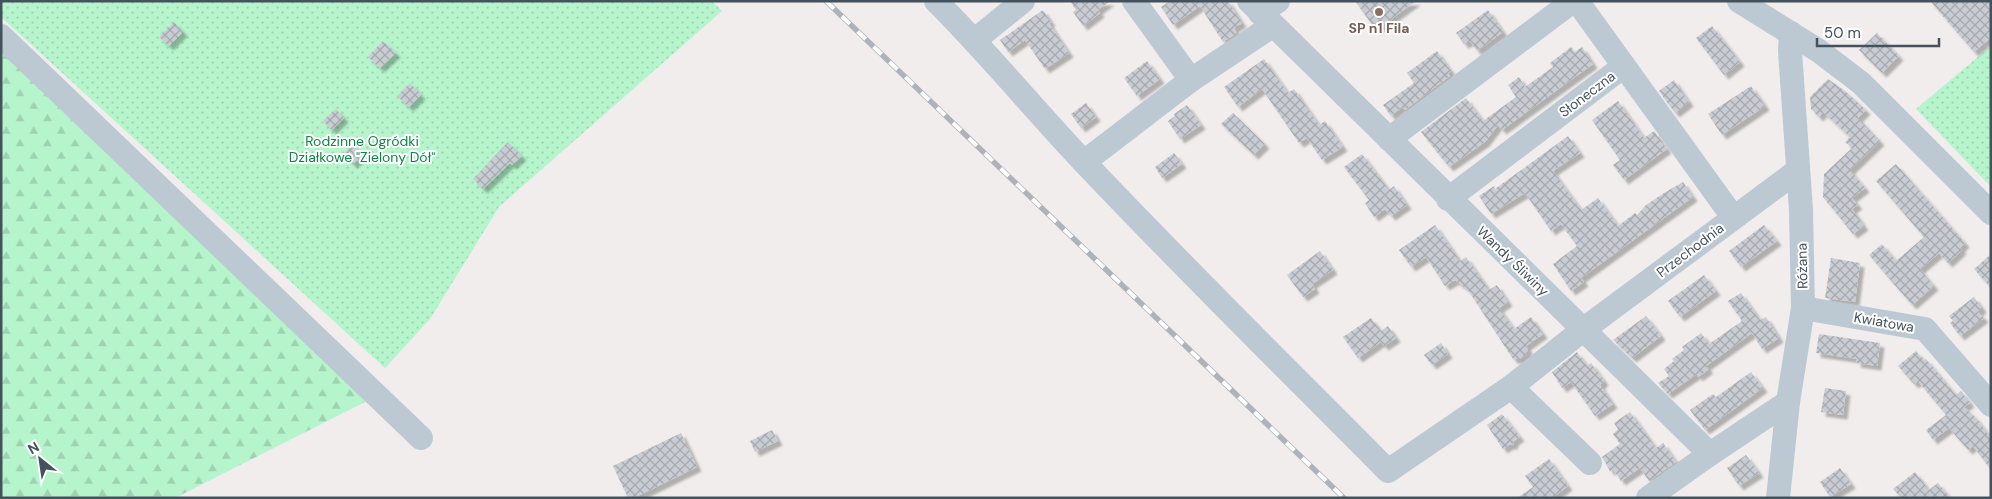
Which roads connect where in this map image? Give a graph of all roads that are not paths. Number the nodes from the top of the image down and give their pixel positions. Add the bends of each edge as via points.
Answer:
1 (936, 1) edge
2 (1022, 1) edge
3 (1134, 1) edge
4 (1573, 1) edge
5 (1577, 1) edge
6 (1739, 1) edge
7 (1265, 11) edge
8 (1791, 34) junction
9 (1, 36) edge
10 (975, 40) junction
11 (1624, 66) junction
12 (1192, 80) junction
13 (1389, 139) junction
14 (1084, 162) junction
15 (1797, 171) junction
16 (1448, 198) junction
17 (1991, 213) edge
18 (1733, 217) junction
19 (1803, 308) junction
20 (1584, 329) junction
21 (1511, 387) junction
22 (1788, 402) junction
23 (1991, 405) edge
24 (421, 438) dead end
25 (1710, 454) junction
26 (1590, 463) dead end
27 (1648, 498) edge
28 (1778, 498) edge

1 - 10 street
2 - 10 street
3 - 12 street
4 - 13 street
5 - 11 street
6 - 8 street
7 - 12 street
7 - 13 street, Wandy Śliwiny
8 - 15 street, Różana
8 - 17 street via 1861,83
9 - 24 street
10 - 14 street
11 - 16 street, Słoneczna
11 - 18 street, Słoneczna
12 - 14 street
13 - 16 street, Wandy Śliwiny
14 - 21 street, Przechodnia via 1388,471
15 - 18 street, Przechodnia
15 - 19 street, Różana
16 - 20 street, Wandy Śliwiny
18 - 20 street, Przechodnia
19 - 22 street, Różana
19 - 23 street, Kwiatowa via 1925,329
20 - 21 street, Przechodnia
20 - 25 street, Wandy Śliwiny
21 - 26 street
22 - 25 street
22 - 28 street, Różana
25 - 27 street

